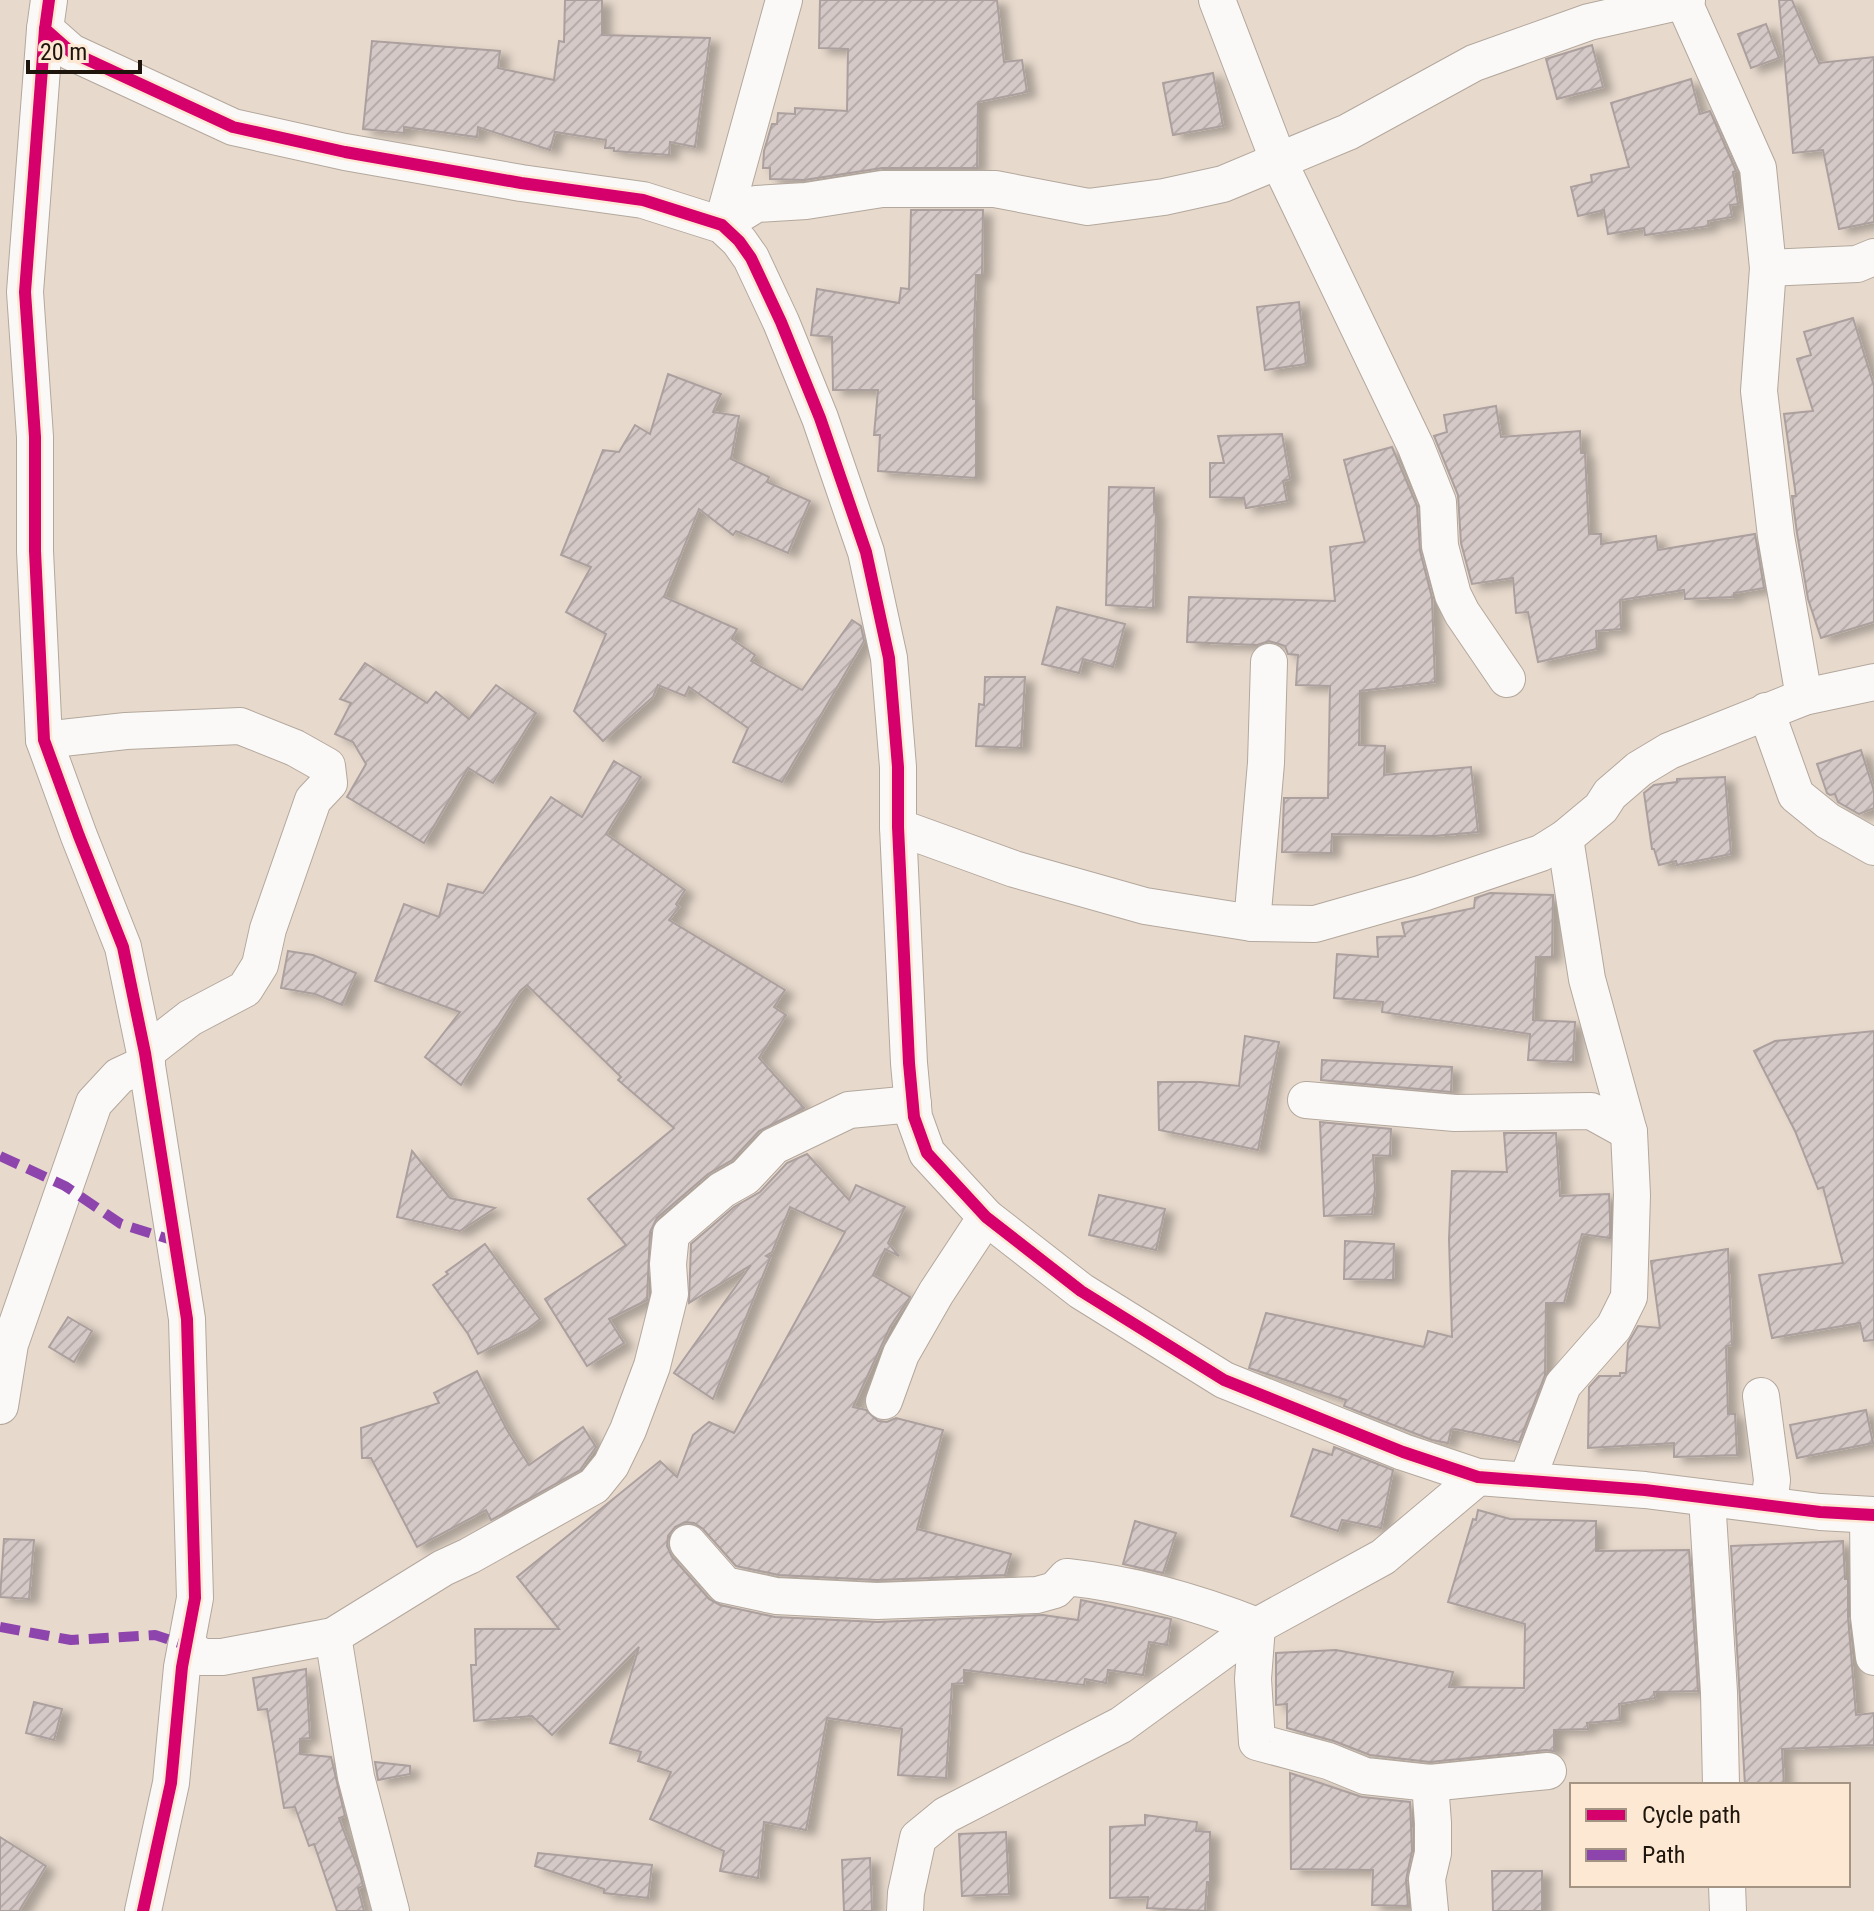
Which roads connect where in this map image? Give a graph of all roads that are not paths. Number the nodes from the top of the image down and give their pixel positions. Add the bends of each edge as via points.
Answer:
1 (784, 0) edge
2 (1217, 0) edge
3 (1684, 0) edge
4 (47, 15) edge
5 (1279, 162) junction
6 (722, 225) junction
7 (1874, 257) edge
8 (1768, 268) junction
9 (1269, 662) dead end
10 (1507, 679) dead end
11 (1874, 682) edge
12 (1804, 697) junction
13 (1766, 711) junction
14 (44, 740) junction
15 (898, 827) junction
16 (1565, 838) junction
17 (1874, 847) edge
18 (1252, 923) junction
19 (146, 1058) junction
20 (1306, 1100) dead end
21 (913, 1104) junction
22 (1629, 1132) junction
23 (986, 1217) junction
24 (1761, 1396) dead end
25 (884, 1401) dead end
26 (0, 1406) edge
27 (1478, 1477) junction
28 (1527, 1480) junction
29 (1707, 1498) junction
30 (1769, 1505) junction
31 (1871, 1515) edge
32 (688, 1543) dead end
33 (1257, 1626) junction
34 (333, 1636) junction
35 (188, 1646) junction
36 (1874, 1657) edge
37 (1548, 1771) dead end
38 (1430, 1783) junction
39 (1721, 1783) edge
40 (1727, 1887) edge
41 (143, 1911) edge
42 (391, 1911) edge
43 (905, 1911) edge
44 (1430, 1911) edge
45 (1728, 1911) edge

1 - 6 street
2 - 5 street
3 - 5 street via 1589,22 1474,63 1348,132
3 - 8 street via 1758,168
4 - 6 street via 71,52 233,127 462,173 643,200
4 - 14 street via 25,292
5 - 6 street via 1223,184 1088,207 995,189 882,189 756,204
5 - 10 street via 1416,447 1438,502 1440,546 1453,595
6 - 15 street via 751,258 781,322 866,552 889,658
7 - 8 street via 1857,264
8 - 12 street via 1759,391 1776,536
9 - 18 street
11 - 12 street
12 - 13 street
13 - 16 street via 1639,769
13 - 17 street via 1796,795
14 - 19 street via 123,947
14 - 19 street via 240,726 327,766 329,783 313,800 253,977 245,989 190,1018
15 - 18 street via 1014,869 1145,906
15 - 21 street
16 - 18 street via 1541,853 1315,924
16 - 22 street via 1587,979
19 - 26 street via 119,1076 94,1103 10,1344
19 - 35 street via 187,1319 195,1598
20 - 22 street via 1455,1113 1591,1111
21 - 23 street via 927,1153
21 - 34 street via 849,1110 774,1146 745,1177 671,1234 670,1294 652,1366 628,1430 594,1486 443,1568
22 - 28 street via 1629,1297 1614,1327 1563,1385
23 - 25 street via 901,1354
23 - 27 street via 1081,1291 1224,1380
24 - 30 street via 1772,1480
27 - 28 street
27 - 33 street via 1383,1557
28 - 29 street
29 - 30 street
29 - 39 street
30 - 31 street
31 - 36 street via 1869,1617
32 - 33 street via 725,1585 776,1596 877,1601 1037,1595 1055,1590 1067,1577 1110,1582
33 - 38 street via 1257,1742 1365,1776
33 - 43 street via 1121,1725 946,1815 918,1838
34 - 35 street via 222,1657 201,1657
34 - 42 street via 356,1777
35 - 41 street via 171,1783
37 - 38 street
38 - 44 street
40 - 45 street

